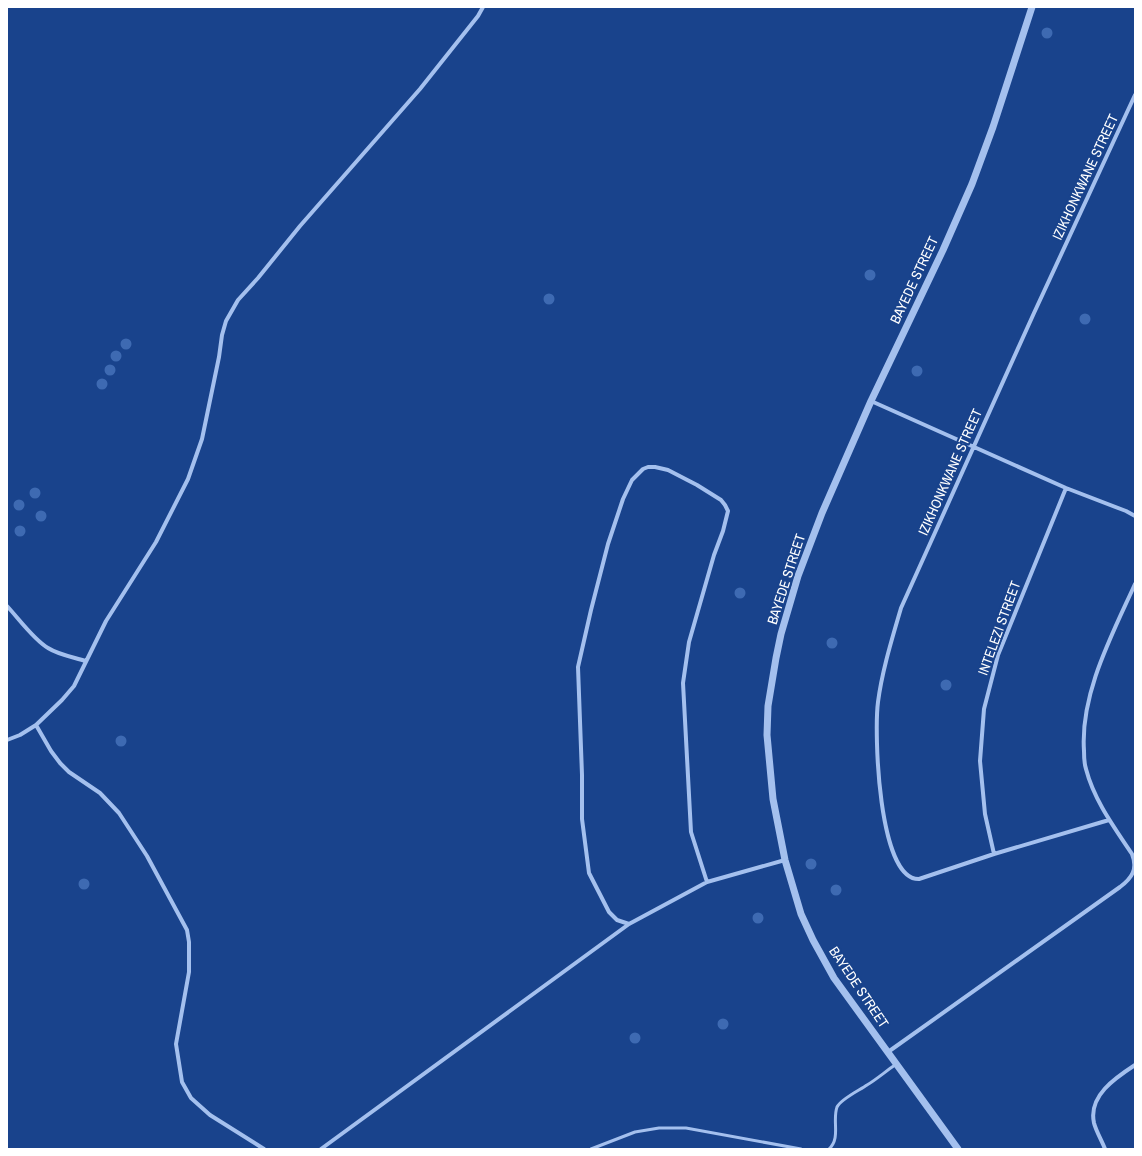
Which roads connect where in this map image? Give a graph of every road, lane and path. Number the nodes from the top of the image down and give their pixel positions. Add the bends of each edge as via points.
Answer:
1 (484, 7) edge
2 (1032, 7) edge
3 (1135, 94) edge
4 (871, 401) junction
5 (974, 447) junction
6 (1066, 488) junction
7 (1135, 516) edge
8 (1135, 584) edge
9 (7, 606) edge
10 (86, 661) junction
11 (36, 725) junction
12 (7, 740) edge
13 (1109, 820) junction
14 (994, 854) junction
15 (786, 860) junction
16 (707, 882) junction
17 (629, 924) junction
18 (888, 1052) junction
19 (896, 1064) junction
20 (1135, 1065) edge
21 (264, 1149) edge
22 (321, 1149) edge
23 (591, 1149) edge
24 (801, 1149) edge
25 (829, 1149) edge
26 (958, 1149) edge
27 (1105, 1149) edge

1 - 10 street via 420,89 238,300 226,321 202,439 188,478 156,542 106,621
2 - 4 street, BAYEDE STREET via 994,127 972,184 944,250
3 - 5 street, IZIKHONKWANE STREET
4 - 5 street
4 - 15 street, BAYEDE STREET via 822,513 798,576 776,658 768,706 767,735 773,799
5 - 6 street
5 - 14 street, IZIKHONKWANE STREET via 901,608 891,642 878,702 876,728 879,791 891,844 898,864 907,876 919,879
6 - 7 street
6 - 14 street, INTELEZI STREET via 998,655 984,709 980,761 985,814
8 - 13 street via 1099,667 1084,724 1085,767 1094,793
9 - 10 street via 47,648
10 - 11 street via 74,686
11 - 12 street
11 - 21 street via 60,763 100,793 119,813 147,856 187,930 189,972 176,1044 182,1082 191,1098 210,1115
13 - 14 street
13 - 18 street via 1134,860 1134,871 1127,882
15 - 16 street
15 - 18 street, BAYEDE STREET via 801,914 813,940 834,978
16 - 17 street
16 - 17 street via 691,832 683,682 689,642 728,511 721,500 697,485 668,470 648,467 632,480 623,499 590,610 578,667 582,819 589,873 609,912 617,920
17 - 22 street
18 - 19 street, BAYEDE STREET
19 - 25 lane via 838,1106 836,1139
19 - 26 street, BAYEDE STREET
20 - 27 street via 1100,1093 1095,1105 1094,1122
23 - 24 lane via 635,1132 659,1128 686,1128

